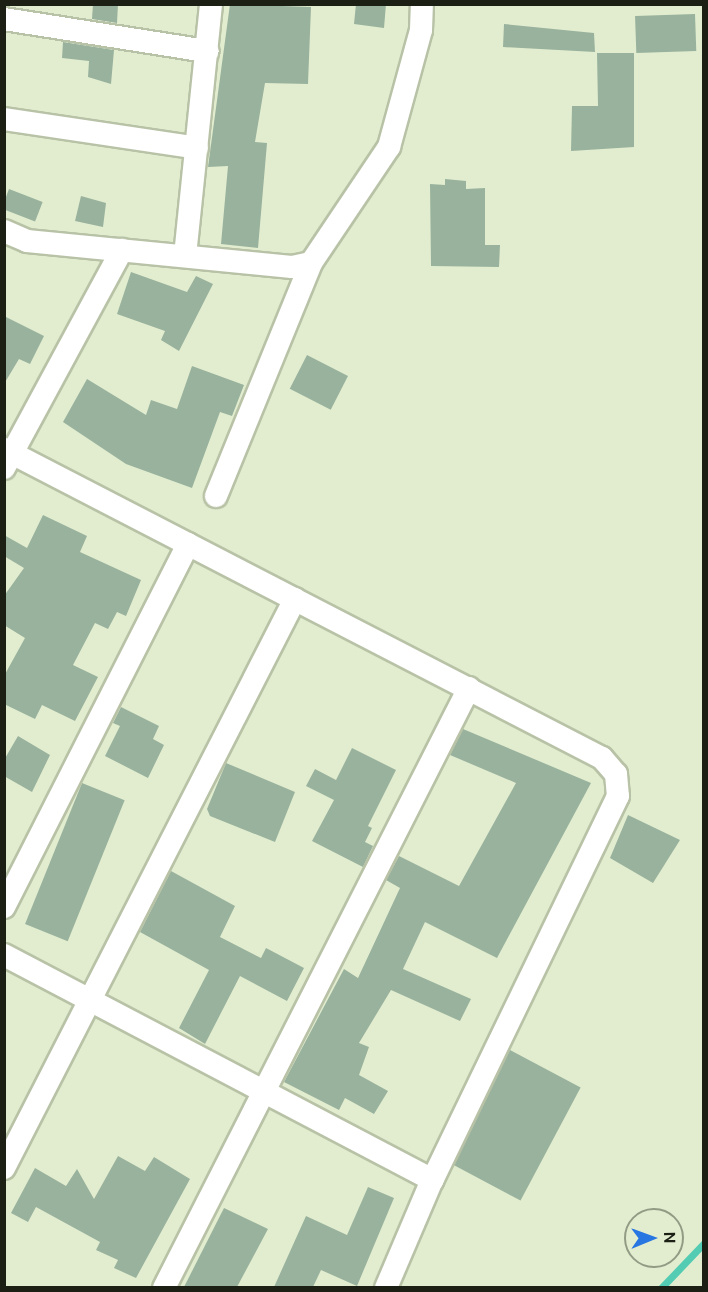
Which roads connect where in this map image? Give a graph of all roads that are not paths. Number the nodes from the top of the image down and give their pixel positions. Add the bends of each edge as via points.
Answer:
1 (211, 4) edge
2 (422, 4) edge
3 (4, 20) edge
4 (207, 51) junction
5 (4, 118) edge
6 (197, 148) junction
7 (4, 231) edge
8 (122, 250) junction
9 (185, 256) junction
10 (311, 263) junction
11 (7, 456) edge
12 (216, 496) dead end
13 (188, 544) junction
14 (295, 599) junction
15 (469, 688) junction
16 (4, 906) edge
17 (4, 955) edge
18 (90, 998) junction
19 (265, 1089) junction
20 (4, 1168) edge
21 (432, 1180) junction
22 (164, 1287) edge
23 (386, 1287) edge

1 - 4 street
2 - 10 street via 421,30 389,147
3 - 4 street
4 - 6 street
5 - 6 street
6 - 9 street
7 - 8 street via 27,241
8 - 9 street
8 - 11 street
9 - 10 street via 292,267
10 - 12 street
11 - 13 street
13 - 14 street
13 - 16 street
14 - 15 street
14 - 18 street
15 - 19 street
15 - 21 street via 602,759 616,774 618,796
17 - 18 street
18 - 19 street
18 - 20 street
19 - 21 street
19 - 22 street
21 - 23 street

